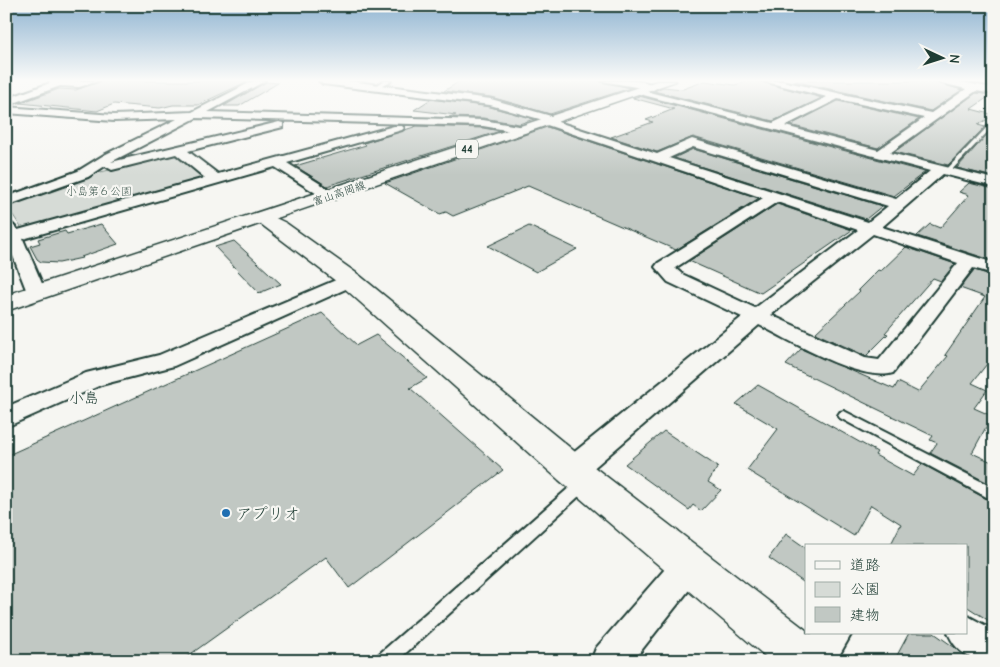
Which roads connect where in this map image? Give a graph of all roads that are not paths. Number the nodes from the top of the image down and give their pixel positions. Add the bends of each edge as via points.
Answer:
1 (35, 112) edge
2 (200, 112) edge
3 (523, 112) edge
4 (578, 112) edge
5 (723, 112) edge
6 (805, 112) edge
7 (913, 112) edge
8 (937, 112) edge
9 (194, 115) junction
10 (931, 116) junction
11 (303, 119) junction
12 (551, 121) junction
13 (419, 122) junction
14 (994, 122) edge
15 (775, 127) junction
16 (524, 130) junction
17 (179, 150) junction
18 (880, 154) junction
19 (658, 158) junction
20 (278, 162) junction
21 (943, 171) junction
22 (82, 174) junction
23 (216, 180) junction
24 (994, 183) edge
25 (330, 196) junction
26 (775, 197) junction
27 (6, 202) edge
28 (898, 204) junction
29 (263, 218) junction
30 (871, 228) junction
31 (10, 232) edge
32 (969, 261) junction
33 (994, 269) edge
34 (350, 280) junction
35 (36, 292) junction
36 (6, 303) edge
37 (758, 316) junction
38 (844, 416) dead end
39 (6, 418) edge
40 (579, 476) junction
41 (994, 495) edge
42 (688, 565) junction
43 (833, 634) edge
44 (968, 634) edge
45 (994, 651) edge
46 (384, 661) edge
47 (609, 661) edge
48 (808, 661) edge
49 (814, 661) edge

1 - 9 street via 114,118
2 - 9 street
3 - 12 street
4 - 12 main road, 富山高岡線 / 44
5 - 15 street
6 - 15 street
7 - 10 street
8 - 10 street
9 - 11 street
9 - 22 street
10 - 18 street
11 - 13 street
11 - 17 street
12 - 16 main road, 富山高岡線 / 44
12 - 19 street
13 - 16 street via 483,123
13 - 20 street
14 - 21 lane
15 - 18 street
16 - 25 main road, 富山高岡線 / 44
17 - 22 street
17 - 23 street
18 - 21 street
19 - 26 street
19 - 28 street via 692,143
20 - 23 street
20 - 25 street
21 - 24 street
21 - 28 street
22 - 27 street
23 - 31 street
25 - 29 main road, 富山高岡線 / 44
26 - 30 street
26 - 37 street via 664,268 675,278
28 - 30 street
29 - 34 main road
29 - 35 main road, 富山高岡線 / 44
30 - 32 street
30 - 37 street
31 - 35 street
32 - 33 street
32 - 37 street via 885,368 861,365
34 - 39 street via 166,360 94,379
34 - 40 main road
35 - 36 main road, 富山高岡線 / 44
37 - 40 street
38 - 41 lane
40 - 42 main road
40 - 46 lane
42 - 47 street
42 - 48 main road
43 - 49 street
44 - 45 street

